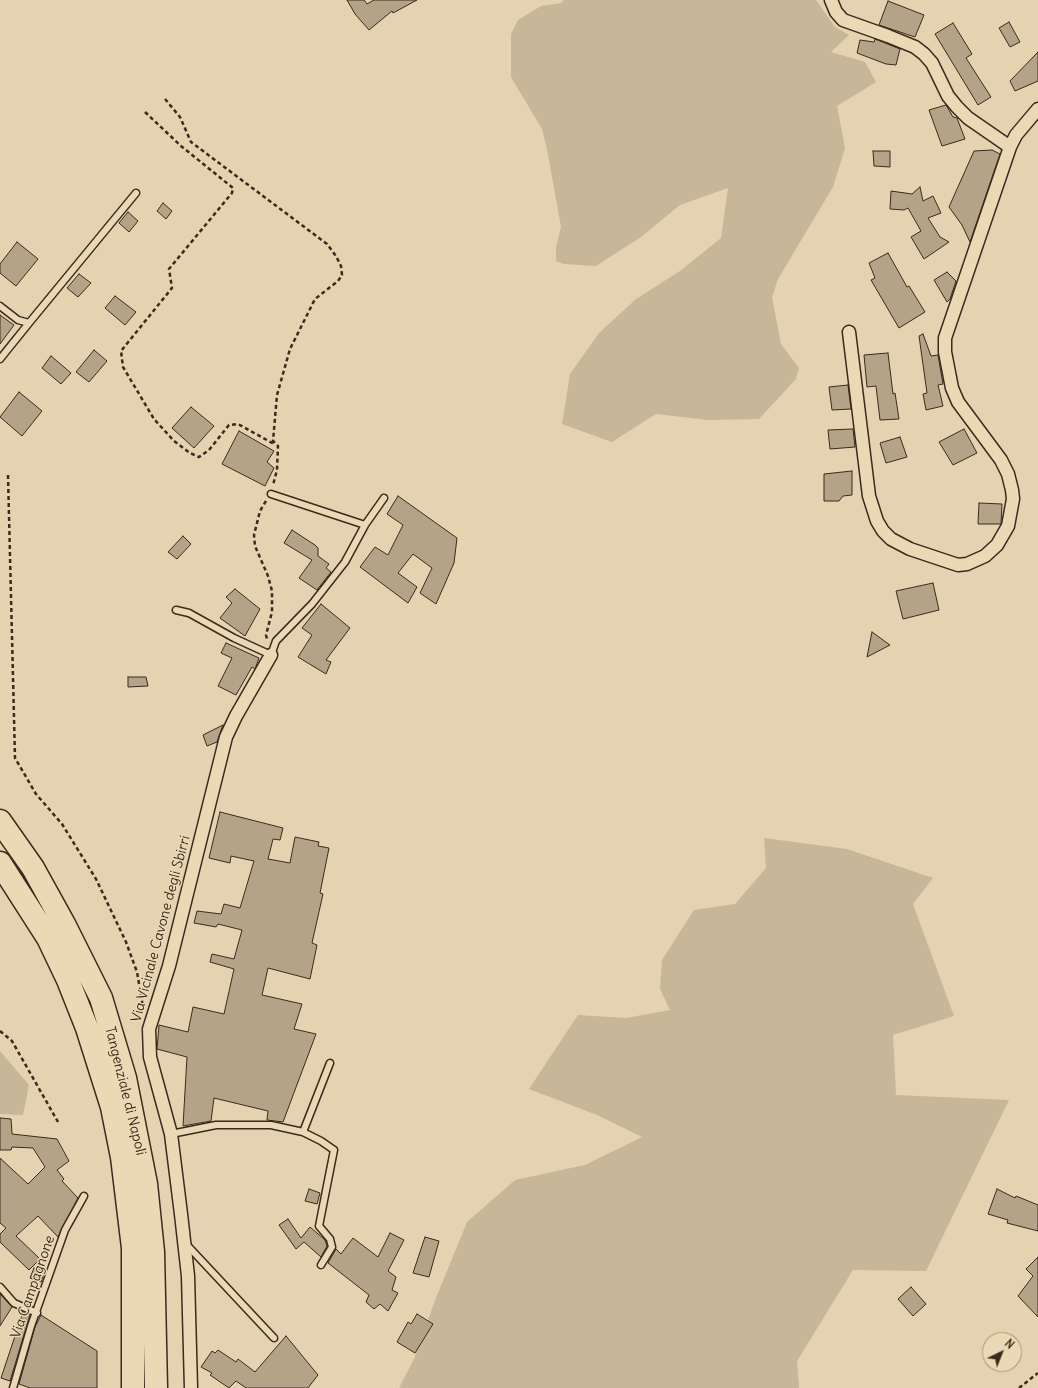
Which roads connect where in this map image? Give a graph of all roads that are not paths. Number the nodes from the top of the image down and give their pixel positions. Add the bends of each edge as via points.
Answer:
1 (831, 0) edge
2 (1038, 109) edge
3 (1010, 147) junction
4 (136, 193) dead end
5 (0, 306) edge
6 (29, 323) junction
7 (849, 332) dead end
8 (0, 359) edge
9 (271, 494) road end
10 (384, 498) dead end
11 (365, 525) junction
12 (176, 610) dead end
13 (271, 655) junction
14 (0, 821) edge
15 (0, 863) edge
16 (330, 1063) dead end
17 (303, 1132) junction
18 (172, 1134) junction
19 (84, 1196) dead end
20 (184, 1242) junction
21 (321, 1265) dead end
22 (0, 1287) edge
23 (37, 1313) junction
24 (274, 1338) dead end
25 (12, 1388) edge
26 (134, 1388) edge
27 (156, 1388) edge
28 (191, 1388) edge

1 - 3 street via 843,20 915,47 924,54 932,63 948,96 957,107 973,122
2 - 3 street via 1016,135
3 - 7 street via 945,338 952,388 958,402 1001,460 1012,490 1008,526 997,545 985,556 958,565 910,549 891,539 877,521 869,496
4 - 6 lane
5 - 6 lane via 18,320
6 - 8 lane
9 - 11 lane
10 - 11 lane
11 - 13 lane via 345,562 312,604 276,641
12 - 13 lane via 189,613
13 - 18 street, Via Vicinale Cavone degli Sbirri via 226,737 169,966 149,1029 150,1057
14 - 27 highway, Tangenziale di Napoli via 33,868 98,991 125,1078 146,1184 152,1245
15 - 26 highway, Tangenziale di Napoli via 48,938 68,980 87,1028 112,1107 122,1157 133,1248
16 - 17 lane
17 - 18 lane via 272,1125 216,1125
17 - 21 lane via 334,1150 319,1226 330,1239 332,1247
18 - 20 street, Via Vicinale Cavone degli Sbirri
19 - 23 lane, Via Campagnone via 65,1230
20 - 24 lane
20 - 28 street, Via Vicinale Cavone degli Sbirri via 188,1276
22 - 23 lane via 14,1303
23 - 25 lane, Via Campagnone

